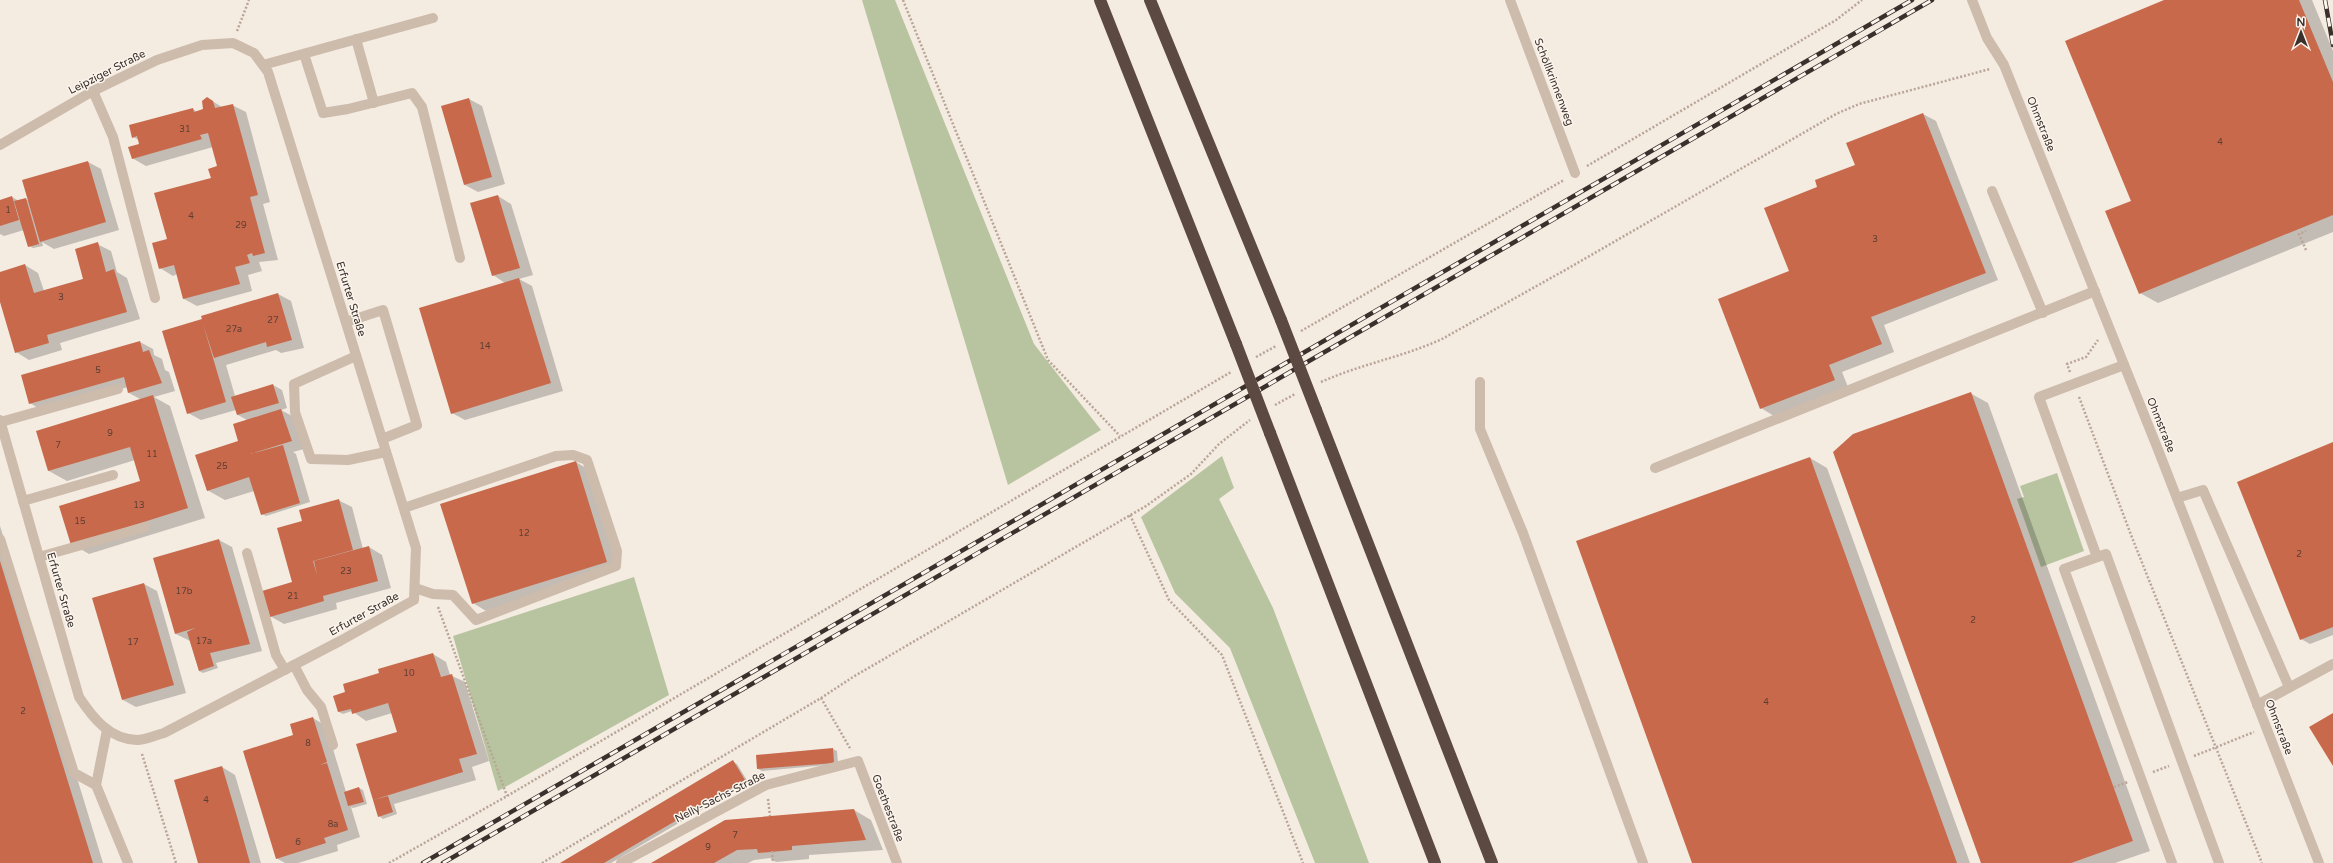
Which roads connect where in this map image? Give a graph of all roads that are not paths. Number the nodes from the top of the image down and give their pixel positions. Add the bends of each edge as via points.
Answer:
1 (1100, 0) edge
2 (1150, 0) edge
3 (1510, 0) edge
4 (1972, 0) edge
5 (433, 18) dead end
6 (356, 39) junction
7 (233, 43) joint
8 (304, 54) junction
9 (263, 65) junction
10 (93, 91) junction
11 (374, 103) junction
12 (0, 146) edge
13 (1575, 173) road end
14 (1992, 191) dead end
15 (460, 258) dead end
16 (2095, 291) junction
17 (155, 298) dead end
18 (2043, 312) junction
19 (346, 322) junction
20 (356, 356) junction
21 (2124, 365) junction
22 (1480, 382) dead end
23 (118, 389) dead end
24 (0, 421) edge
25 (382, 439) junction
26 (386, 452) junction
27 (1655, 468) dead end
28 (113, 475) dead end
29 (2177, 498) junction
30 (23, 501) junction
31 (404, 508) junction
32 (145, 527) dead end
33 (0, 539) edge
34 (247, 553) dead end
35 (39, 557) junction
36 (2097, 557) junction
37 (415, 588) junction
38 (2333, 664) edge
39 (289, 668) junction
40 (2289, 687) junction
41 (2257, 705) junction
42 (107, 730) junction
43 (333, 745) dead end
44 (858, 761) joint
45 (96, 785) junction
46 (2170, 862) edge
47 (128, 863) edge
48 (621, 863) edge
49 (897, 863) edge
50 (1435, 863) edge
51 (1492, 863) edge
52 (1644, 863) edge
53 (2219, 863) edge
54 (2319, 863) edge

1 - 50 highway, bridge via 1236,344
2 - 51 highway, bridge via 1281,320
3 - 13 street, Schöllkrinnenweg
4 - 16 street, Ohmstraße via 1987,38 2004,65
5 - 6 street
6 - 8 street
6 - 11 street
7 - 9 street, Erfurter Straße via 254,53
7 - 10 street, Leipziger Straße via 202,45 165,58
8 - 9 street
8 - 11 street via 323,113
9 - 19 street, Erfurter Straße via 268,72
10 - 12 street, Leipziger Straße
10 - 17 street via 113,137
11 - 15 street via 412,93 422,107
14 - 18 street
16 - 18 street
16 - 21 street, Ohmstraße
18 - 27 street
19 - 20 street, Erfurter Straße
19 - 25 street via 383,310 417,425
20 - 25 street, Erfurter Straße
20 - 26 street via 294,384 295,412 311,459 348,460
21 - 29 street, Ohmstraße
21 - 36 street via 2039,396
22 - 52 street via 1480,429 1522,533
23 - 24 street
24 - 30 street, Erfurter Straße
25 - 26 street, Erfurter Straße
26 - 31 street, Erfurter Straße
28 - 30 street
29 - 40 street via 2203,490
29 - 41 street, Ohmstraße
30 - 35 street, Erfurter Straße
31 - 37 street, Erfurter Straße via 416,548
31 - 37 street via 556,456 573,455 587,460 617,551 616,566 476,620 453,595 433,594
32 - 35 street
33 - 45 street via 74,772
34 - 39 street via 276,656
35 - 42 street, Erfurter Straße via 79,697 92,717
36 - 46 street via 2064,569
36 - 53 street via 2106,554
37 - 39 street, Erfurter Straße via 414,600
38 - 40 street
39 - 42 street, Erfurter Straße via 164,732 138,740 120,737
39 - 43 street via 321,707
40 - 41 street
41 - 54 street, Ohmstraße
42 - 45 street
44 - 48 street, Nelly-Sachs-Straße via 766,785
44 - 49 street, Goethestraße
45 - 47 street

